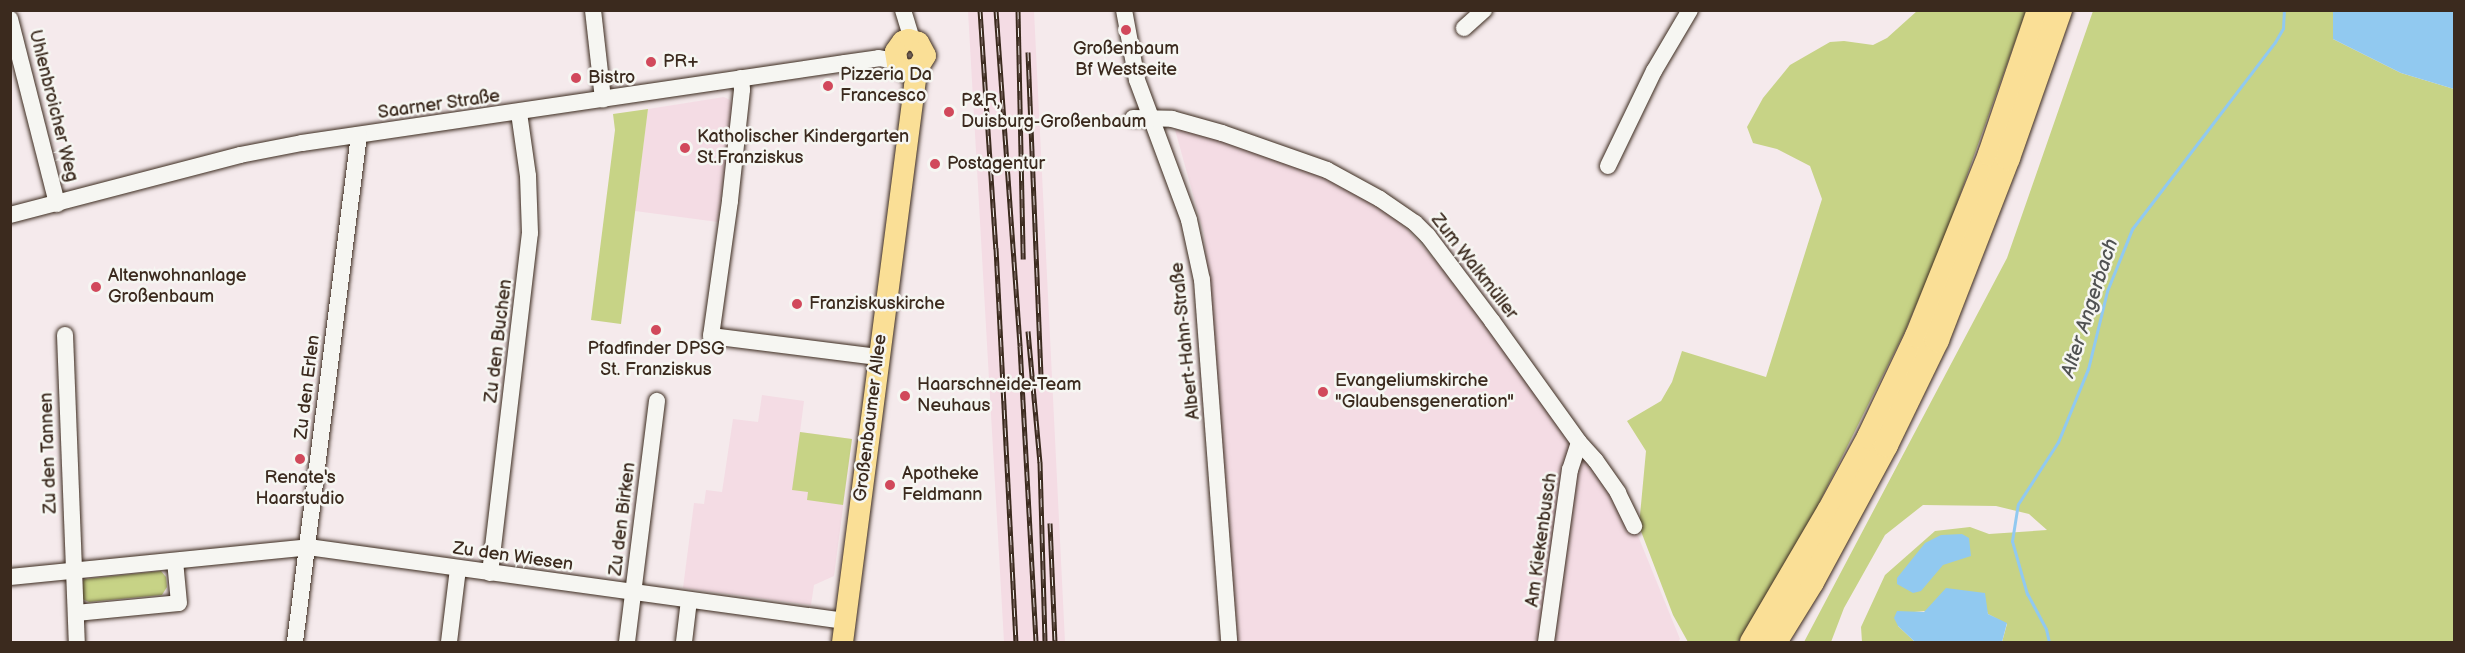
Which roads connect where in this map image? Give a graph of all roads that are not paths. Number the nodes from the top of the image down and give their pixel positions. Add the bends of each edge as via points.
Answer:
1 (593, 10) edge
2 (1124, 10) edge
3 (1484, 10) edge
4 (2039, 10) edge
5 (2060, 10) edge
6 (1681, 14) edge
7 (10, 19) edge
8 (1464, 28) dead end
9 (903, 51) edge
10 (741, 78) junction
11 (603, 99) junction
12 (519, 113) junction
13 (1151, 117) junction
14 (1133, 118) dead end
15 (359, 135) junction
16 (1608, 165) dead end
17 (57, 204) junction
18 (10, 215) edge
19 (65, 335) dead end
20 (878, 357) junction
21 (657, 401) dead end
22 (1579, 442) junction
23 (1634, 526) dead end
24 (1837, 536) junction
25 (308, 547) junction
26 (175, 561) junction
27 (458, 569) junction
28 (74, 570) junction
29 (490, 573) junction
30 (10, 577) edge
31 (633, 593) junction
32 (689, 600) junction
33 (76, 613) junction
34 (845, 621) junction
35 (77, 642) edge
36 (295, 642) edge
37 (449, 642) edge
38 (627, 642) edge
39 (684, 642) edge
40 (842, 642) edge
41 (1229, 642) edge
42 (1546, 642) edge
43 (1752, 642) edge
44 (1775, 642) edge
45 (1794, 642) edge

1 - 11 street
2 - 13 street, Albert-Hahn-Straße via 1137,80
3 - 8 street
4 - 43 highway via 1990,153 1917,336 1830,511
5 - 24 highway via 1937,340
6 - 16 street
7 - 17 street, Uhlenbroicher Weg
9 - 10 street, Saarner Straße
9 - 20 main road, Großenbaumer Allee
10 - 11 street, Saarner Straße
10 - 20 street via 711,336
11 - 12 street, Saarner Straße
12 - 15 street, Saarner Straße
12 - 29 street, Zu den Buchen via 528,176 530,233
13 - 14 street, Zum Walkmüller
13 - 22 street, Zum Walkmüller via 1222,133 1328,170 1415,223
13 - 41 street, Albert-Hahn-Straße via 1189,220 1202,280
15 - 17 street, Saarner Straße via 240,155
15 - 25 street, Zu den Erlen
17 - 18 street, Saarner Straße
19 - 28 street, Zu den Tannen
20 - 34 main road, Großenbaumer Allee
21 - 31 street, Zu den Birken
22 - 23 street, Zum Walkmüller via 1618,493
22 - 42 street, Am Kiekenbusch via 1570,470
24 - 44 highway
24 - 45 highway
25 - 26 street, Zu den Wiesen
25 - 27 street, Zu den Wiesen
25 - 36 street, Zu den Erlen
26 - 28 street, Zu den Wiesen
26 - 33 street via 179,603
27 - 29 street, Zu den Wiesen
27 - 37 street
28 - 30 street, Zu den Wiesen
28 - 33 street, Zu den Tannen
29 - 31 street, Zu den Wiesen
31 - 32 street, Zu den Wiesen
31 - 38 street, Zu den Birken
32 - 34 street, Zu den Wiesen
32 - 39 street
33 - 35 street, Zu den Tannen
34 - 40 main road, Großenbaumer Allee

